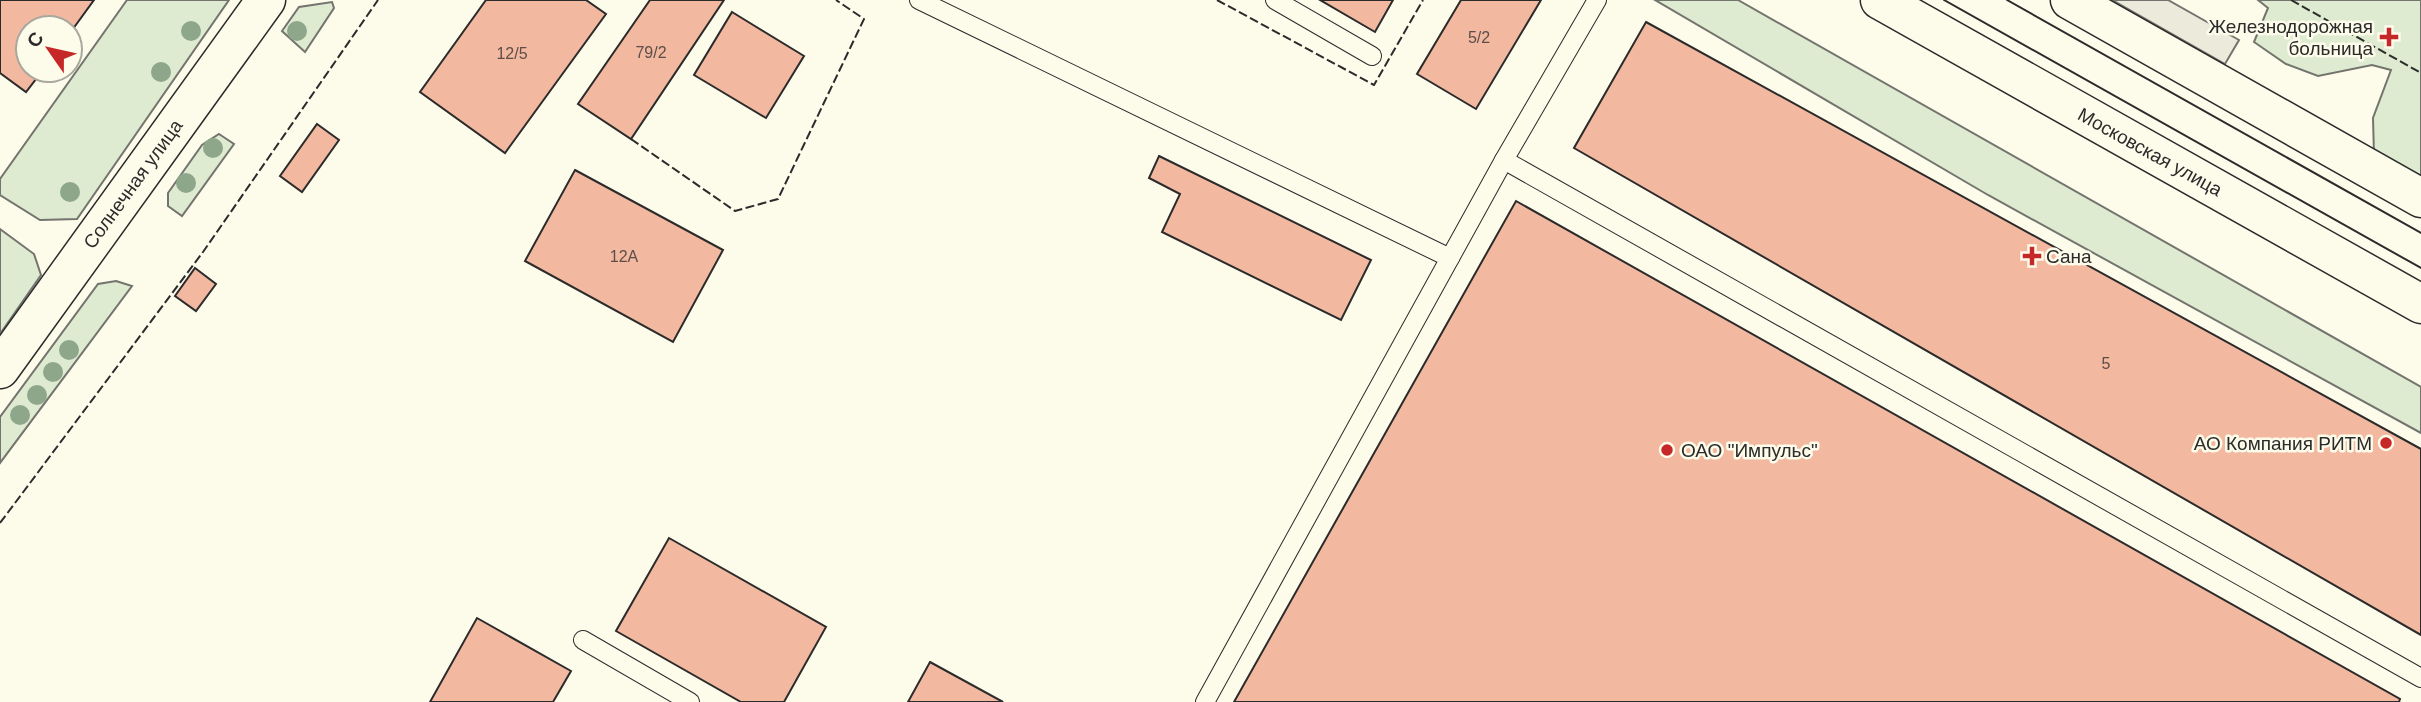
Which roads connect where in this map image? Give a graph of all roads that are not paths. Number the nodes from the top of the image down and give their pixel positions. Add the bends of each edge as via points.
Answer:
1 (266, 0) edge
2 (919, 0) edge
3 (1275, 0) edge
4 (1597, 0) edge
5 (1880, 0) edge
6 (2070, 0) edge
7 (1372, 56) dead end
8 (1504, 160) junction
9 (2421, 198) edge
10 (1450, 258) junction
11 (2421, 304) edge
12 (0, 369) edge
13 (583, 640) dead end
14 (2421, 678) edge
15 (690, 702) edge
16 (1205, 702) edge

1 - 12 street, Солнечная улица
2 - 10 lane
3 - 7 lane
4 - 8 lane
5 - 11 street, Московская улица
6 - 9 street
8 - 10 lane
8 - 14 lane
10 - 16 lane
13 - 15 lane

